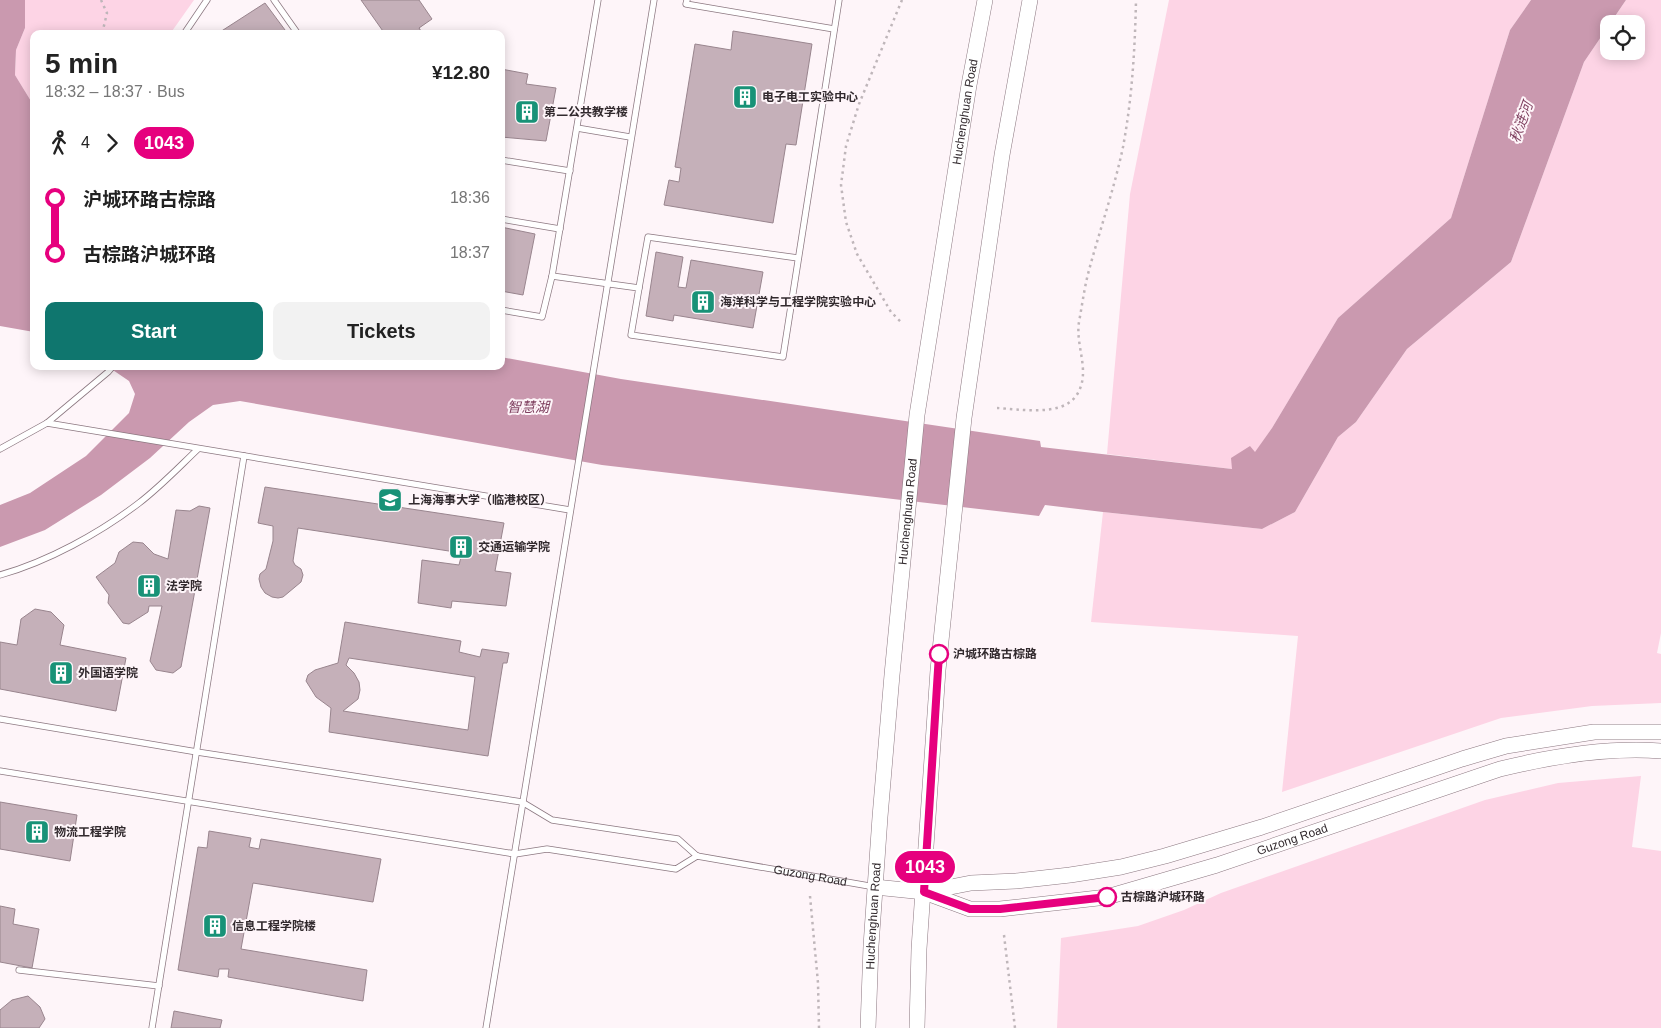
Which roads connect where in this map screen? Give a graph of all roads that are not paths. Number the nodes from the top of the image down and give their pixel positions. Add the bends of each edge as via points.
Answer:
1 (207, 0) edge
2 (274, 0) edge
3 (598, 0) edge
4 (654, 0) edge
5 (687, 0) edge
6 (839, 0) edge
7 (985, 0) edge
8 (1030, 0) edge
9 (834, 29) junction
10 (187, 30) edge
11 (295, 30) edge
12 (578, 128) junction
13 (630, 137) junction
14 (505, 161) edge
15 (570, 171) junction
16 (505, 220) edge
17 (560, 228) junction
18 (798, 258) junction
19 (552, 276) junction
20 (608, 283) junction
21 (639, 288) junction
22 (505, 311) edge
23 (110, 370) edge
24 (47, 423) junction
25 (0, 449) edge
26 (198, 449) junction
27 (244, 456) junction
28 (570, 510) junction
29 (0, 575) edge
30 (0, 719) edge
31 (1661, 732) edge
32 (197, 752) junction
33 (1661, 752) edge
34 (0, 771) edge
35 (522, 802) junction
36 (189, 803) junction
37 (515, 854) junction
38 (697, 856) junction
39 (875, 887) junction
40 (924, 892) junction
41 (19, 970) dead end
42 (159, 986) junction
43 (152, 1028) edge
44 (486, 1028) edge
45 (868, 1028) edge
46 (917, 1028) edge

1 - 10 lane
2 - 11 lane
3 - 12 lane
4 - 13 lane
5 - 9 lane via 686,4
6 - 9 lane
7 - 39 main road, Huchenghuan Road via 917,415
8 - 40 main road via 1002,155 964,418 938,670
9 - 18 lane
12 - 13 lane
12 - 15 lane
13 - 20 lane
14 - 15 lane
15 - 17 lane
16 - 17 lane
17 - 19 lane
18 - 21 lane via 648,237
18 - 21 lane via 783,358 631,335
19 - 20 lane
19 - 22 lane via 542,317
20 - 21 lane
20 - 28 lane
23 - 24 lane
24 - 25 lane
24 - 26 lane
26 - 27 lane
26 - 29 lane via 139,503 82,540
27 - 28 lane
27 - 32 lane
28 - 35 lane
30 - 32 lane
31 - 40 main road, Guzong Road via 1594,732 1506,746 1166,856 1070,876 971,883
32 - 35 lane
32 - 36 lane
33 - 40 main road, Guzong Road via 1573,754 1500,769 1217,866 1107,897 1000,909 970,909
34 - 36 lane
35 - 37 lane
35 - 38 lane via 552,820 678,839
36 - 37 lane
36 - 42 lane
37 - 38 lane via 547,849 676,869
37 - 44 lane
38 - 39 lane, Guzong Road
39 - 40 main road, Guzong Road
39 - 45 main road, Huchenghuan Road
40 - 46 main road
41 - 42 lane
42 - 43 lane

